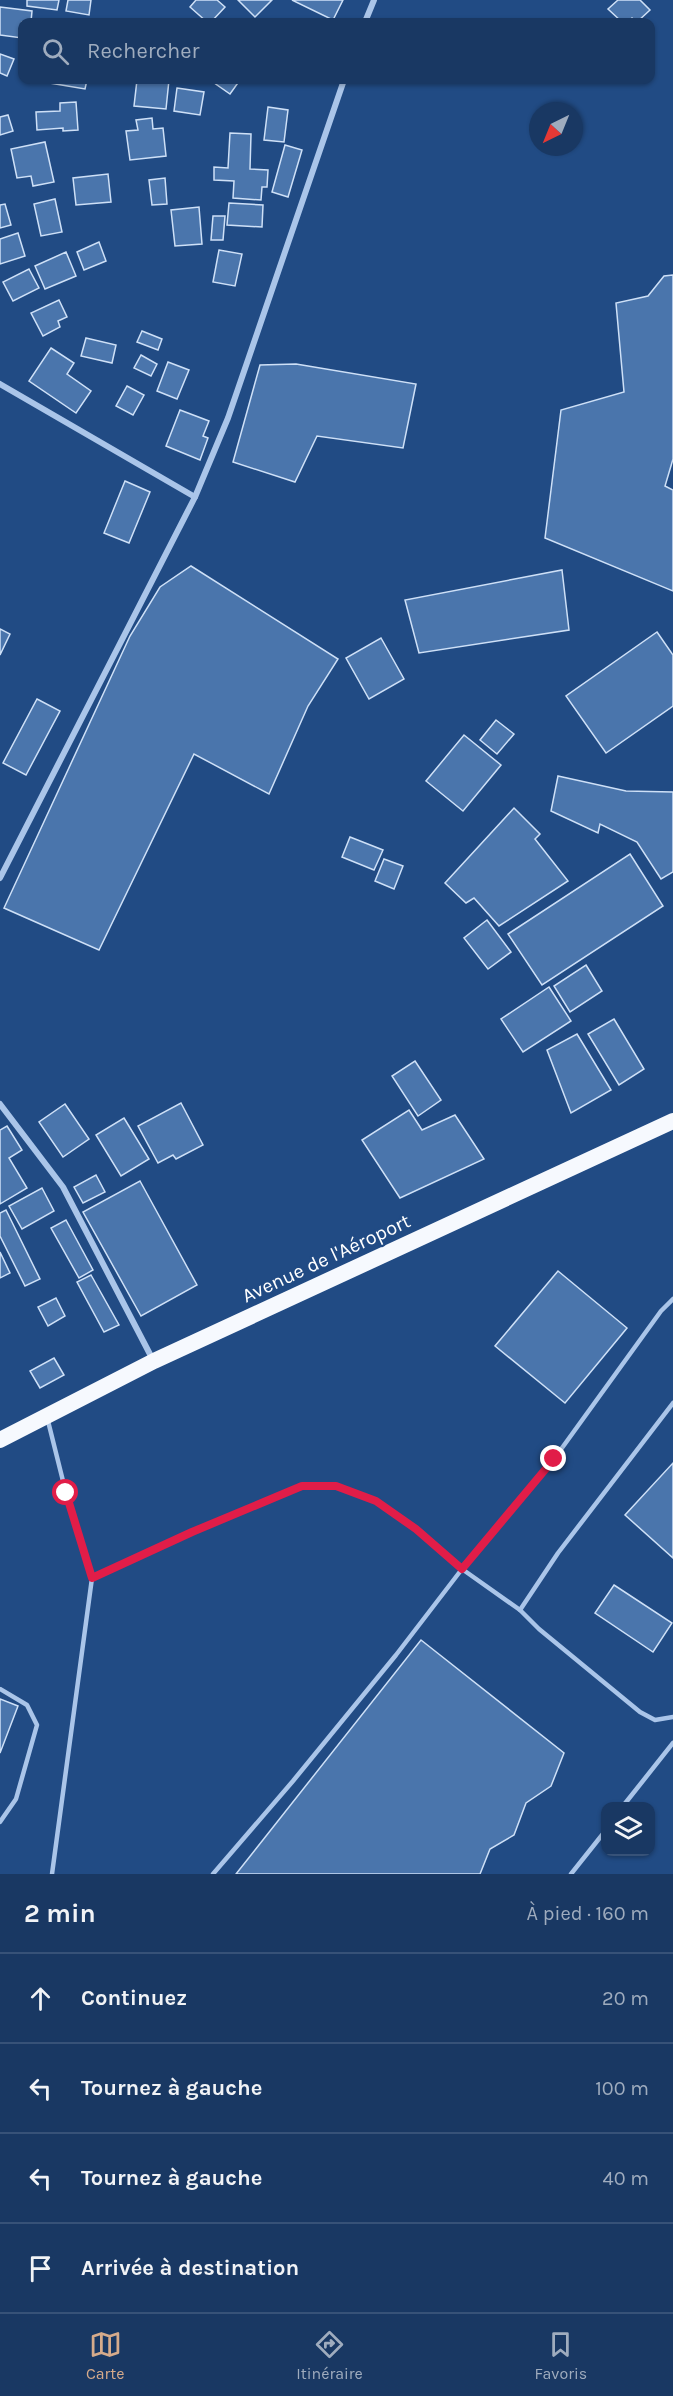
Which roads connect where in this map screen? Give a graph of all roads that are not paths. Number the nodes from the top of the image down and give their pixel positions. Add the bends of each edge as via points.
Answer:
1 (374, 0) edge
2 (367, 18) edge
3 (343, 84) edge
4 (0, 384) edge
5 (195, 497) junction
6 (0, 878) edge
7 (0, 1104) edge
8 (673, 1120) edge
9 (673, 1299) edge
10 (154, 1361) junction
11 (673, 1403) edge
12 (47, 1417) junction
13 (0, 1440) edge
14 (462, 1569) junction
15 (92, 1578) junction
16 (520, 1610) junction
17 (0, 1689) edge
18 (673, 1717) edge
19 (673, 1743) edge
20 (626, 1802) edge
21 (0, 1822) edge
22 (601, 1836) edge
23 (53, 1873) edge
24 (213, 1874) edge
25 (571, 1874) edge

1 - 2 street
3 - 5 street via 228,418
4 - 5 street
5 - 6 street
7 - 10 street via 63,1187
8 - 10 highway, Avenue de l'Aéroport
9 - 14 lane via 554,1459
10 - 12 highway, Avenue de l'Aéroport
11 - 16 lane
12 - 13 highway, Avenue de l'Aéroport
12 - 15 lane
14 - 15 lane via 376,1501 336,1486 302,1486
14 - 16 lane
14 - 24 lane via 323,1745
15 - 23 lane
16 - 18 lane via 640,1712 655,1720
17 - 21 lane via 27,1705 37,1725 16,1799
19 - 20 lane
22 - 25 lane

